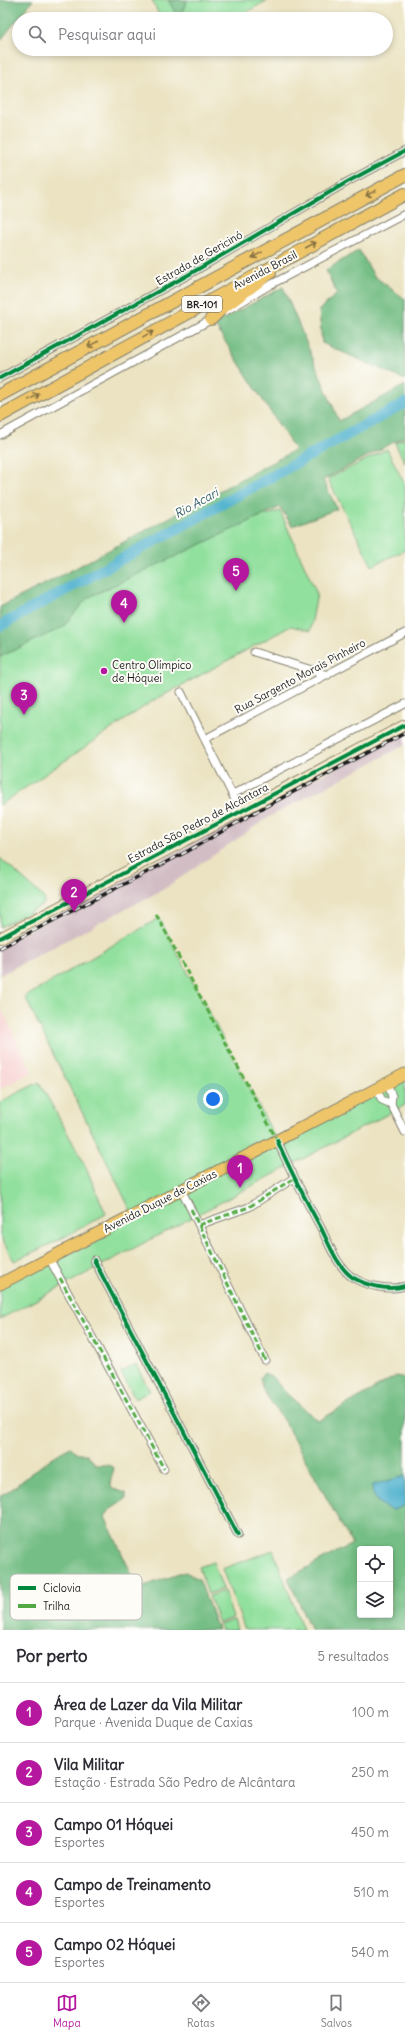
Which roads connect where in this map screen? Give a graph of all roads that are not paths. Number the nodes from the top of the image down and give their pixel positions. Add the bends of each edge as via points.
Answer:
1 (405, 151) edge
2 (405, 174) edge
3 (405, 194) edge
4 (405, 214) edge
5 (284, 260) junction
6 (211, 319) junction
7 (0, 378) edge
8 (0, 396) edge
9 (0, 416) edge
10 (0, 435) edge
11 (405, 633) edge
12 (254, 652) dead end
13 (328, 675) junction
14 (181, 692) dead end
15 (405, 704) edge
16 (405, 725) edge
17 (205, 739) junction
18 (233, 794) junction
19 (240, 810) junction
20 (0, 938) edge
21 (405, 1074) edge
22 (387, 1084) junction
23 (376, 1089) junction
24 (391, 1104) junction
25 (405, 1132) edge
26 (277, 1140) junction
27 (294, 1178) junction
28 (182, 1191) junction
29 (198, 1225) junction
30 (49, 1258) junction
31 (94, 1260) dead end
32 (0, 1284) edge
33 (405, 1286) edge
34 (265, 1360) dead end
35 (164, 1469) dead end
36 (238, 1535) dead end

1 - 7 street, Estrada de Gericinó via 160,291
2 -> 8 highway, Avenida Brasil / BR-101
5 -> 3 highway, Avenida Brasil / BR-101
4 - 6 street
5 - 6 highway
9 -> 5 highway, Avenida Brasil / BR-101
6 - 10 street
11 - 13 street, Rua Sargento Morais Pinheiro
12 - 13 street
13 - 17 street, Rua Sargento Morais Pinheiro
14 - 17 street
15 - 18 street
16 - 19 street, Estrada São Pedro de Alcântara
17 - 18 street
18 - 19 street
19 - 20 street, Estrada São Pedro de Alcântara
21 - 22 main road, Avenida Duque de Caxias
22 - 23 main road, Avenida Duque de Caxias
22 - 24 street via 392,1096
23 - 24 street via 382,1100
23 - 26 main road, Avenida Duque de Caxias
24 - 25 street
26 - 27 street
26 - 28 main road, Avenida Duque de Caxias
27 - 29 street via 249,1207
27 - 33 street via 339,1263 352,1276 378,1286
28 - 29 street
28 - 30 main road, Avenida Duque de Caxias
29 - 34 street
30 - 32 main road, Avenida Duque de Caxias
30 - 35 street
31 - 36 street

